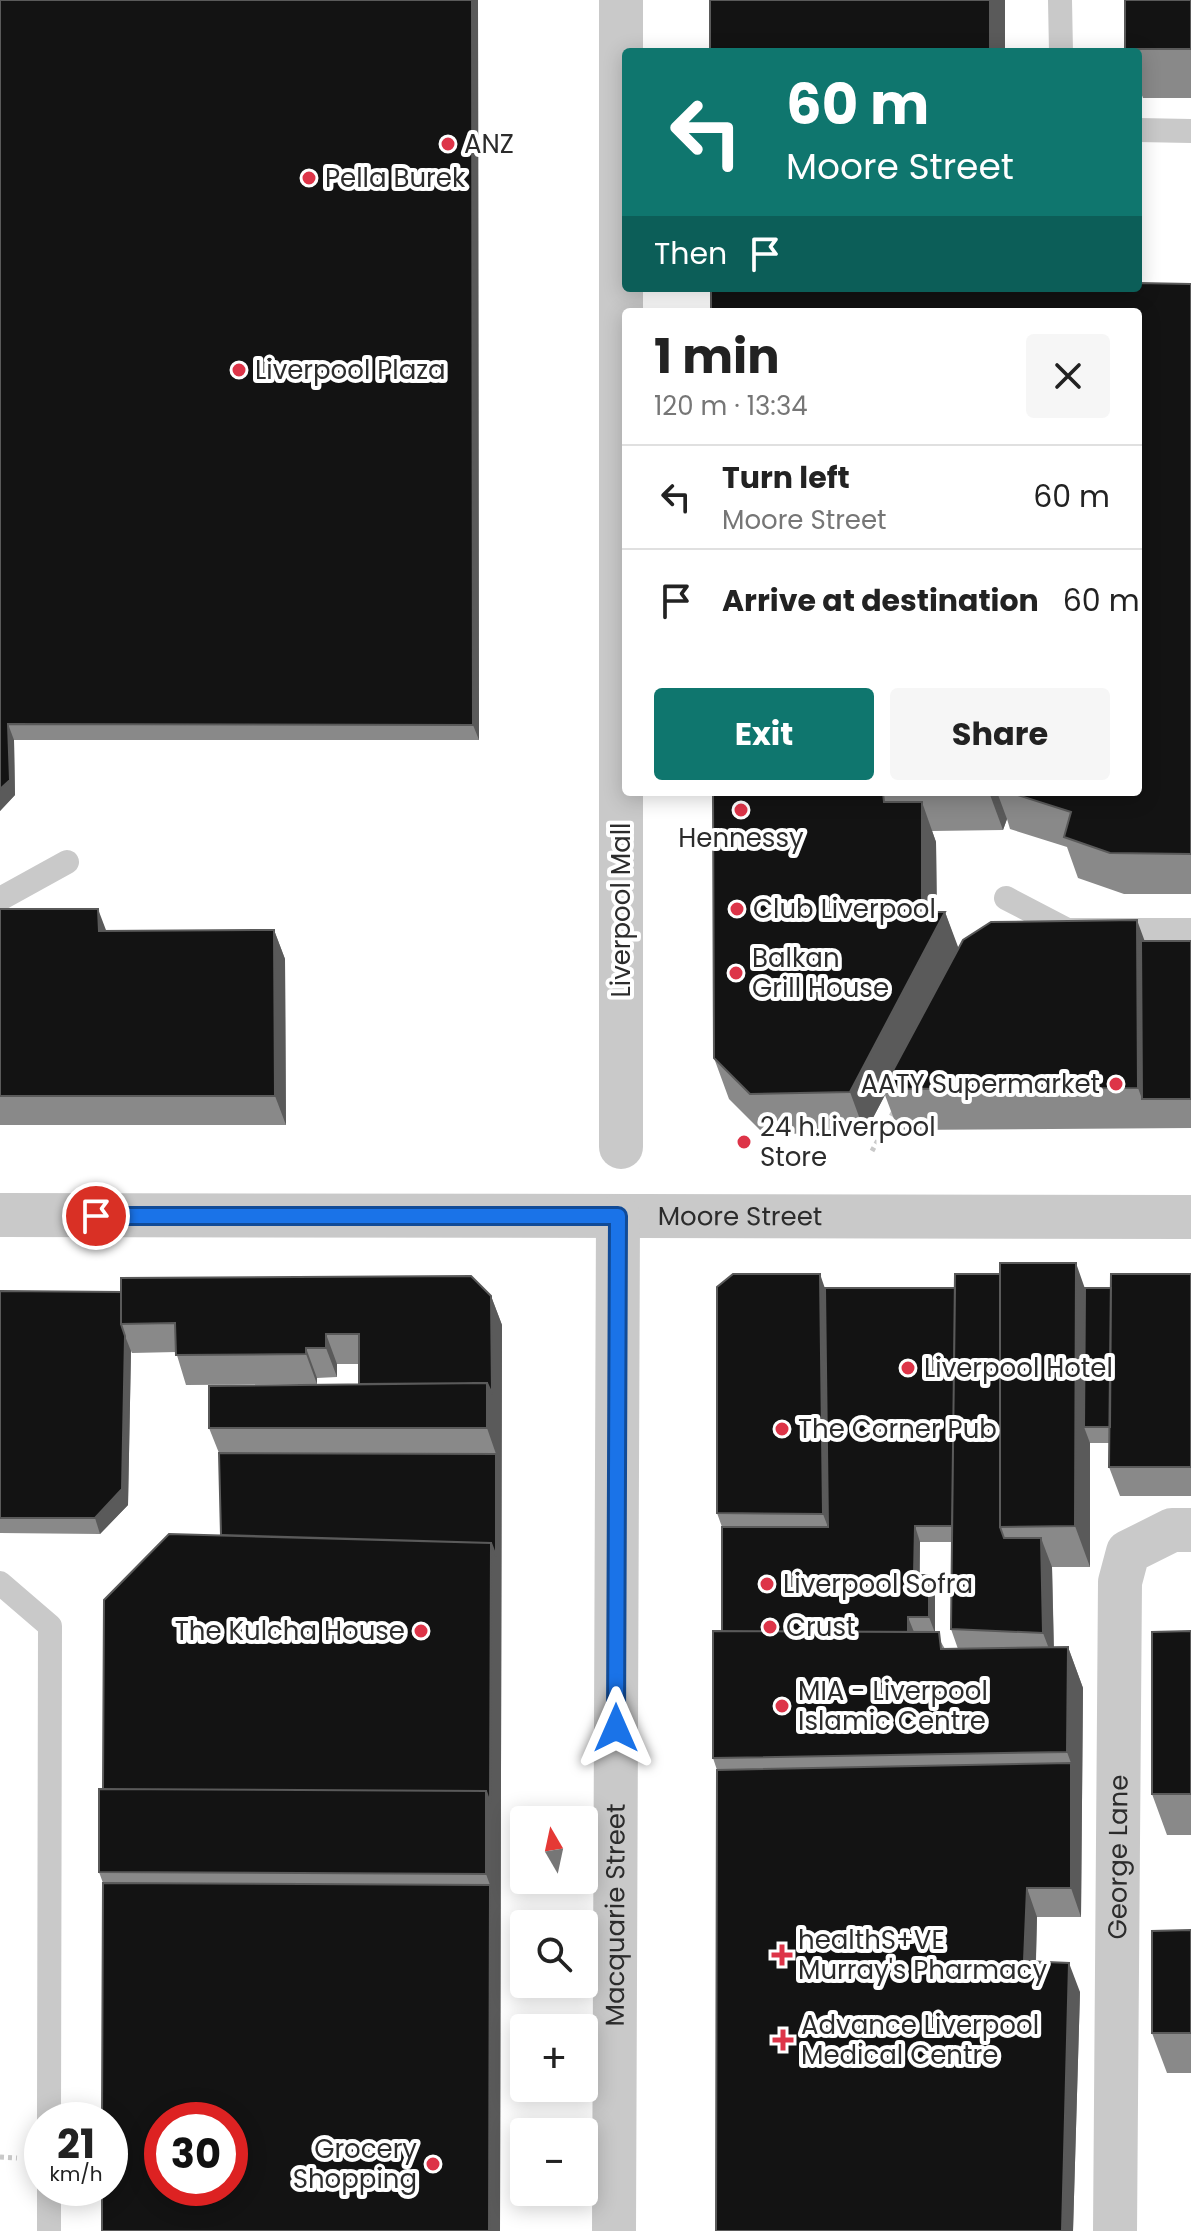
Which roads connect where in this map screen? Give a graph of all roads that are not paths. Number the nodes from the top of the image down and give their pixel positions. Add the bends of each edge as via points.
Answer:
1 (621, 0) edge
2 (1060, 0) edge
3 (1061, 48) edge
4 (1142, 130) edge
5 (1191, 131) edge
6 (67, 862) dead end
7 (1006, 898) dead end
8 (0, 899) edge
9 (1191, 930) edge
10 (621, 1147) dead end
11 (0, 1215) edge
12 (618, 1216) junction
13 (1191, 1217) edge
14 (1191, 1530) edge
15 (0, 1583) edge
16 (49, 2102) edge
17 (49, 2206) edge
18 (49, 2231) edge
19 (614, 2231) edge
20 (1115, 2231) edge

1 - 10 street, Liverpool Mall
2 - 3 lane
4 - 5 lane
6 - 8 lane
7 - 9 lane via 1067,930
11 - 12 street, Moore Street
12 - 13 street, Moore Street
12 - 19 street, Macquarie Street
14 - 20 street, George Lane via 1172,1530 1128,1552 1120,1582
15 - 16 lane via 50,1626
17 - 18 lane

